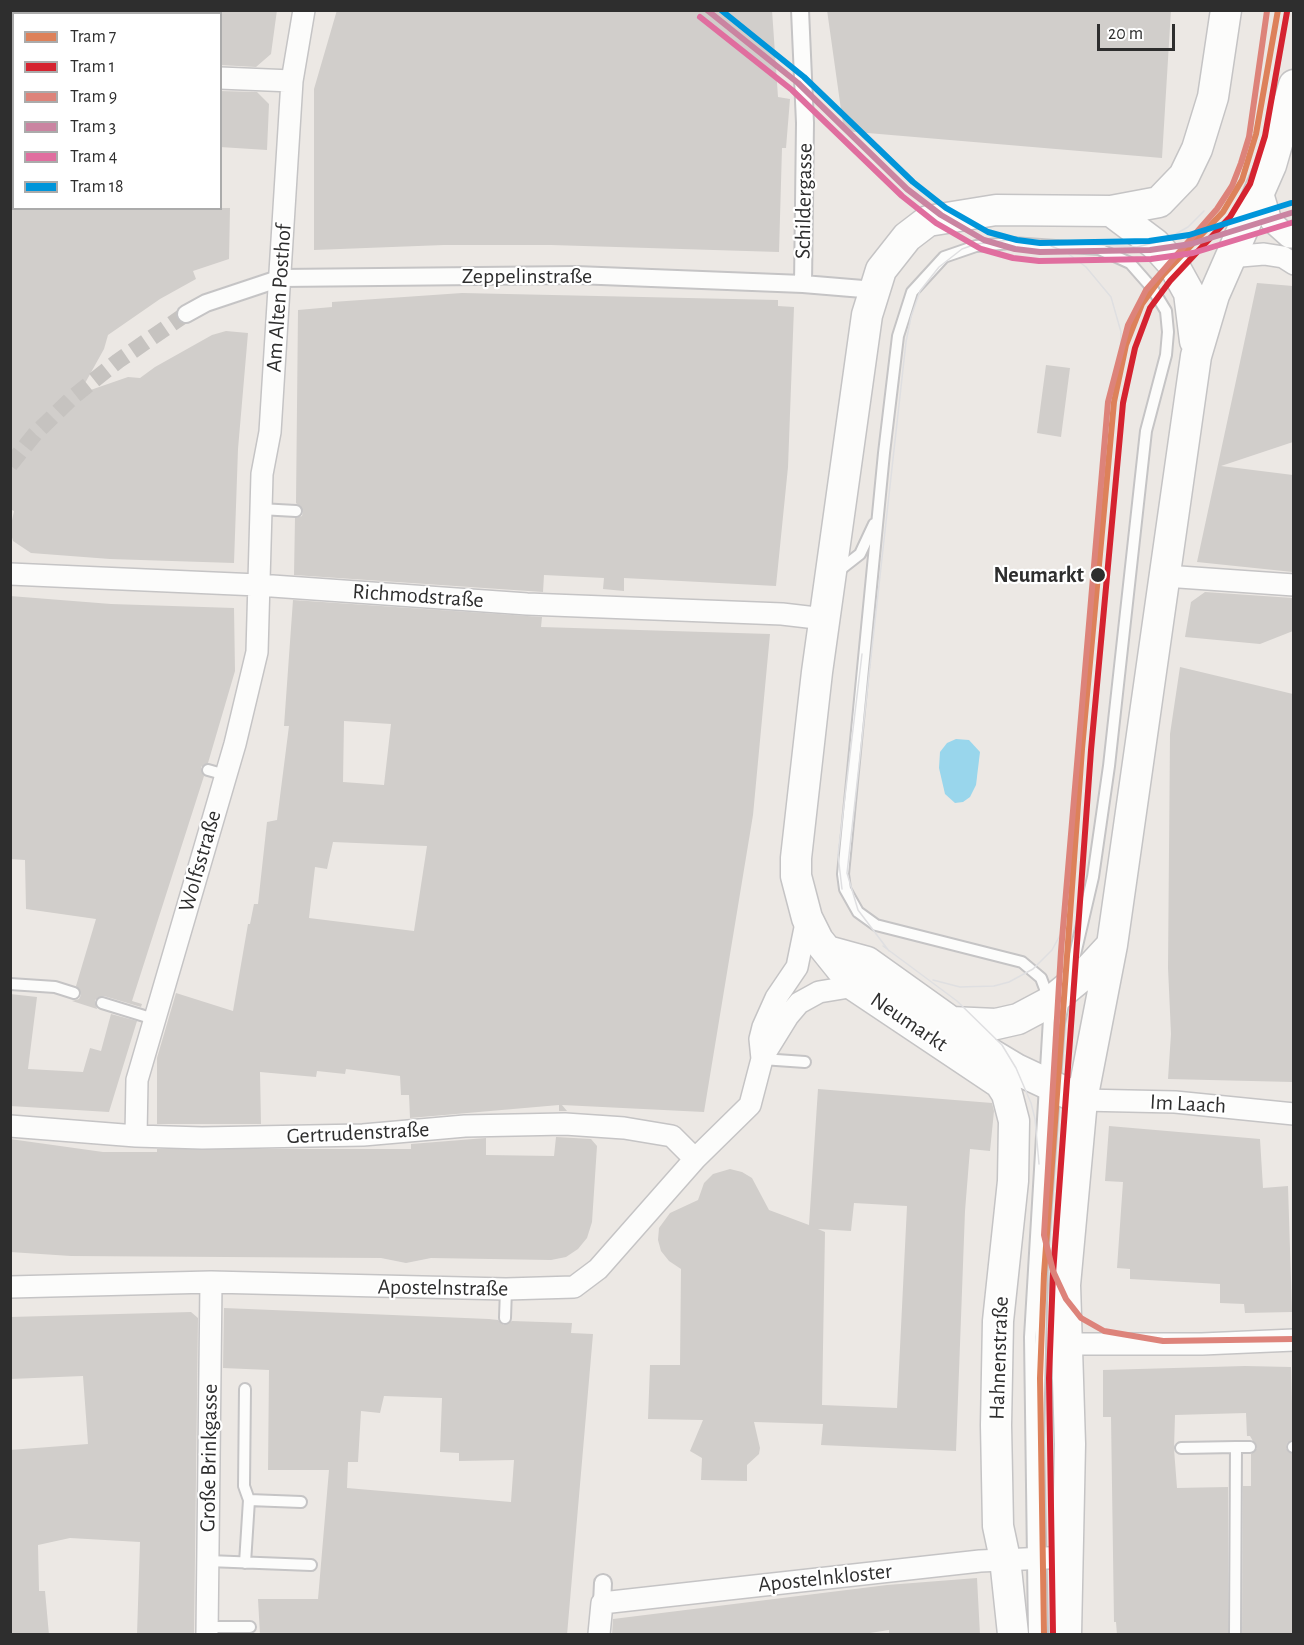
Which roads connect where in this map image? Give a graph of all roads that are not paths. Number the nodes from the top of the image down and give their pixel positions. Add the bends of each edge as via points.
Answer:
1 (304, 10) edge
2 (800, 10) edge
3 (1226, 10) edge
4 (222, 78) edge
5 (292, 81) junction
6 (1293, 85) edge
7 (1261, 188) junction
8 (1111, 211) junction
9 (1293, 237) edge
10 (1229, 257) junction
11 (1293, 264) edge
12 (281, 278) junction
13 (802, 284) junction
14 (875, 290) junction
15 (186, 315) tunnel mouth
16 (1196, 356) junction
17 (879, 497) junction
18 (260, 509) junction
19 (296, 511) dead end
20 (10, 574) edge
21 (1165, 576) junction
22 (830, 578) junction
23 (258, 585) junction
24 (1293, 585) edge
25 (825, 619) junction
26 (807, 918) junction
27 (1112, 945) junction
28 (827, 951) junction
29 (10, 984) edge
30 (855, 986) junction
31 (74, 993) dead end
32 (1058, 996) junction
33 (102, 1003) dead end
34 (154, 1019) junction
35 (951, 1022) junction
36 (762, 1059) junction
37 (805, 1062) dead end
38 (1000, 1083) joint
39 (1051, 1086) junction
40 (1082, 1100) junction
41 (1293, 1114) edge
42 (10, 1126) edge
43 (136, 1136) junction
44 (695, 1160) junction
45 (211, 1282) junction
46 (10, 1287) edge
47 (506, 1289) junction
48 (505, 1318) dead end
49 (1293, 1340) edge
50 (1065, 1344) junction
51 (245, 1389) dead end
52 (1236, 1447) junction
53 (1251, 1447) dead end
54 (1181, 1448) dead end
55 (249, 1500) junction
56 (301, 1502) dead end
57 (1036, 1558) junction
58 (208, 1561) junction
59 (245, 1563) junction
60 (311, 1565) dead end
61 (250, 1627) dead end
62 (207, 1631) edge
63 (599, 1635) edge
64 (1013, 1635) edge
65 (1034, 1635) edge
66 (1042, 1635) edge
67 (1066, 1635) edge
68 (1235, 1635) edge

1 - 5 street, Am Alten Posthof
2 - 13 street, Schildergasse via 805,123
3 - 8 main road, Neumarkt via 1213,97 1184,176 1160,202
4 - 5 street
5 - 12 street, Am Alten Posthof
6 - 7 main road
7 - 9 street via 1271,220 1288,237
7 - 10 main road
8 - 14 main road, Neumarkt via 996,210 928,221 894,251 881,270
8 - 16 main road via 1155,244 1181,277 1189,292
10 - 11 street via 1264,254 1282,257
10 - 16 main road
12 - 13 street, Zeppelinstraße via 576,275
12 - 15 street, Zeppelinstraße via 206,303
12 - 18 street, Am Alten Posthof
13 - 14 street, Zeppelinstraße
14 - 22 main road, Neumarkt via 867,315
16 - 21 main road
17 - 22 lane via 874,525 860,554
17 - 32 lane via 843,874 845,890 858,912 876,925 1022,962
17 - 32 lane via 898,336 912,292 944,257 976,246 1012,243 1099,249 1130,263 1152,288 1166,311 1166,355 1146,431 1093,877
18 - 19 lane
18 - 23 street, Am Alten Posthof
20 - 23 street, Richmodstraße
21 - 24 street
21 - 27 main road
22 - 25 main road, Neumarkt
23 - 25 street, Richmodstraße
23 - 34 street, Wolfsstraße via 257,652 217,772
25 - 26 main road, Neumarkt via 796,858 797,886
26 - 28 main road, Neumarkt
26 - 36 street, Apostelnstraße via 797,967 776,998 763,1028
27 - 32 main road, Neumarkt
27 - 40 main road
28 - 30 main road, Neumarkt
28 - 35 main road, Neumarkt via 867,962
29 - 31 lane via 55,987
30 - 36 street, Apostelnstraße via 819,992 799,1003
30 - 38 main road, Neumarkt
32 - 35 main road, Neumarkt via 1009,1022
32 - 39 lane
32 - 39 lane via 1059,1023
33 - 34 lane
34 - 43 street, Wolfsstraße via 137,1080
35 - 39 main road, Neumarkt via 971,1042
36 - 37 lane
36 - 44 street, Apostelnstraße via 750,1105
38 - 57 main road, Hahnenstraße via 1011,1107 1015,1150 997,1344 998,1526
39 - 40 main road, Neumarkt
39 - 57 lane via 1030,1337
40 - 41 street, Im Laach via 1175,1102
40 - 50 main road, Hahnenstraße via 1065,1285
42 - 43 street, Gertrudenstraße
43 - 44 street, Gertrudenstraße via 324,1136 465,1126 566,1124 672,1136
44 - 47 street, Apostelnstraße via 586,1280 562,1289
45 - 46 street, Apostelnstraße
45 - 47 street, Apostelnstraße
45 - 58 street, Große Brinkgasse
47 - 48 lane
49 - 50 street
50 - 57 main road, Hahnenstraße via 1070,1444
51 - 55 lane via 244,1486
52 - 53 lane
52 - 54 lane
52 - 68 lane
55 - 56 lane
55 - 59 lane
57 - 63 street, Apostelnkloster via 603,1593
57 - 64 main road, Hahnenstraße
57 - 65 lane
57 - 66 lane
57 - 67 main road, Hahnenstraße
58 - 59 lane
58 - 62 street, Große Brinkgasse
59 - 60 lane
61 - 62 lane

